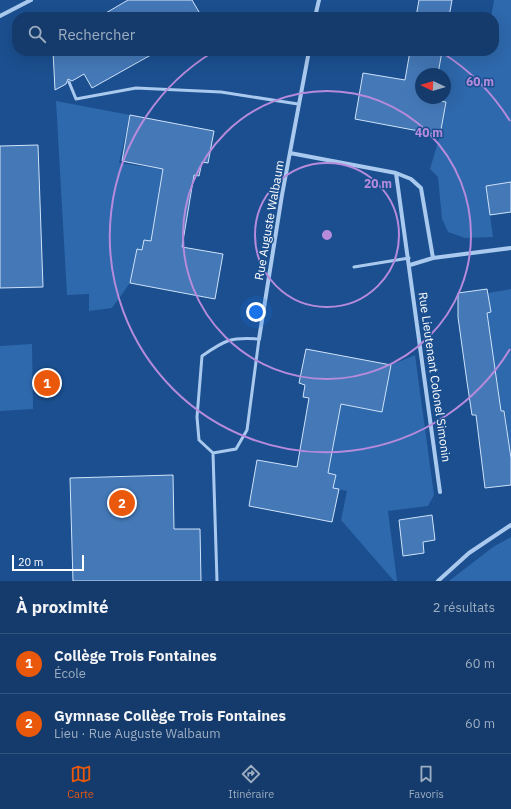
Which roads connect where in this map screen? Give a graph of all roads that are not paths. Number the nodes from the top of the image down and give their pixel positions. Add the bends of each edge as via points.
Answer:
1 (31, 0) edge
2 (319, 0) edge
3 (316, 12) edge
4 (0, 16) edge
5 (308, 56) edge
6 (69, 82) dead end
7 (298, 104) junction
8 (290, 153) junction
9 (396, 173) junction
10 (511, 248) edge
11 (409, 258) junction
12 (433, 258) junction
13 (410, 265) junction
14 (354, 267) dead end
15 (259, 339) junction
16 (213, 453) junction
17 (440, 492) dead end
18 (511, 525) edge
19 (216, 581) edge
20 (438, 581) edge

1 - 4 street
2 - 3 street
5 - 7 street, Rue Auguste Walbaum
6 - 7 lane via 76,98 136,88 221,92
7 - 8 street, Rue Auguste Walbaum
8 - 9 street
8 - 15 street, Rue Auguste Walbaum
9 - 11 street, Rue Lieutenant Colonel Simonin
9 - 12 street via 411,179 421,188
10 - 12 street
11 - 13 street, Rue Lieutenant Colonel Simonin
11 - 14 lane
12 - 13 street
13 - 17 street, Rue Lieutenant Colonel Simonin
15 - 16 lane, Rue Auguste Walbaum via 247,430 236,449
15 - 16 lane via 240,338 222,341 202,356 197,417 200,440
16 - 19 lane
18 - 20 street via 468,553

